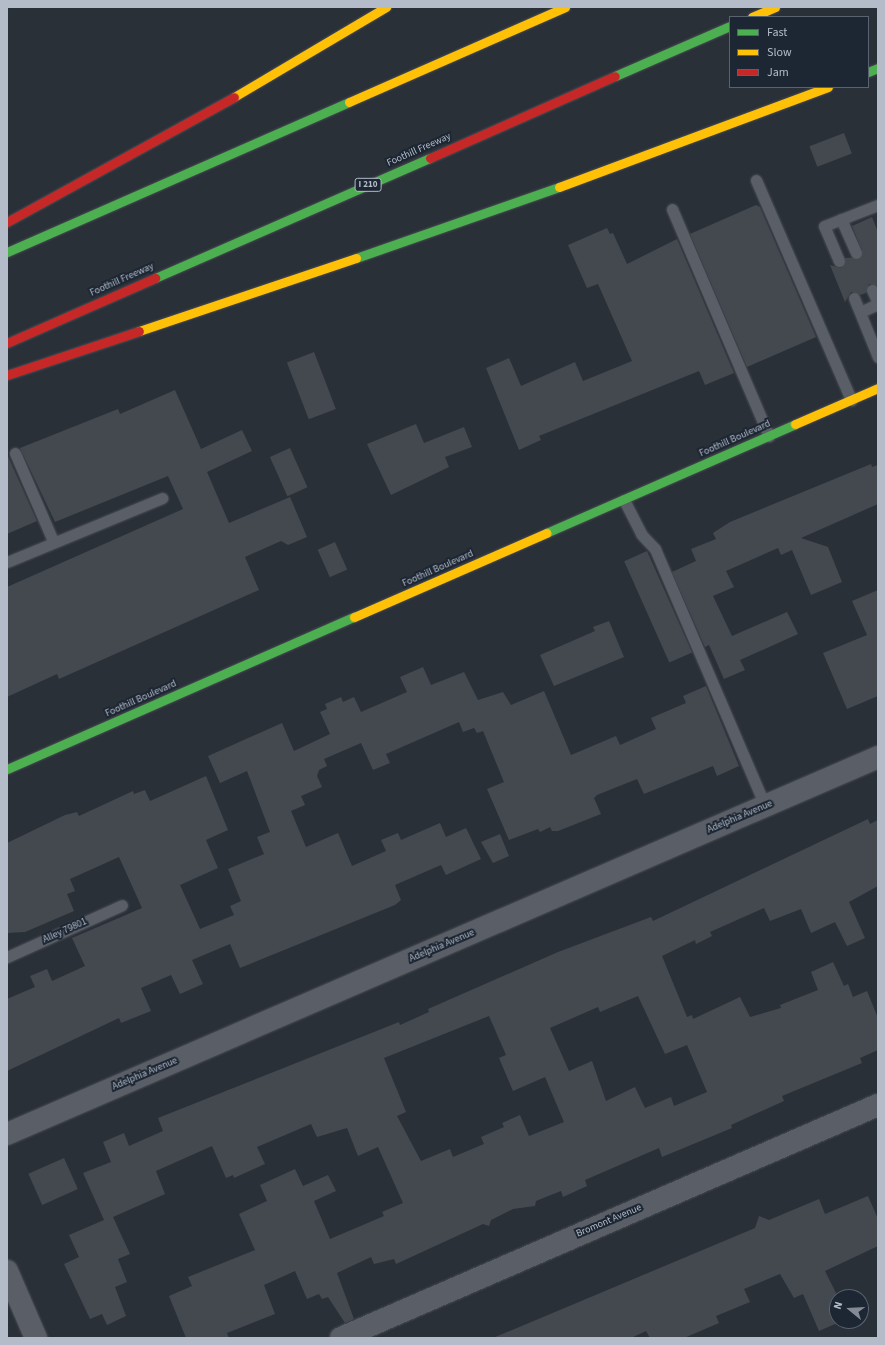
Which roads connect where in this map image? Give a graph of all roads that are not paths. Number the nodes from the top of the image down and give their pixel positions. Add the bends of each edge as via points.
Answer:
1 (386, 7) edge
2 (565, 7) edge
3 (775, 7) edge
4 (754, 16) edge
5 (729, 26) edge
6 (825, 88) edge
7 (756, 180) dead end
8 (878, 205) edge
9 (672, 209) dead end
10 (840, 219) junction
11 (7, 222) edge
12 (7, 252) edge
13 (856, 254) dead end
14 (839, 261) dead end
15 (872, 290) dead end
16 (854, 298) dead end
17 (878, 304) edge
18 (860, 312) junction
19 (7, 342) edge
20 (878, 357) edge
21 (7, 375) edge
22 (878, 388) edge
23 (851, 400) junction
24 (769, 436) junction
25 (15, 453) dead end
26 (162, 498) dead end
27 (624, 500) junction
28 (54, 541) junction
29 (7, 562) edge
30 (878, 757) edge
31 (7, 769) edge
32 (765, 806) junction
33 (122, 905) dead end
34 (7, 957) edge
35 (878, 1105) edge
36 (7, 1134) edge
37 (7, 1271) edge
38 (36, 1338) edge
39 (341, 1338) edge

1 - 11 main road via 173,133
2 - 12 main road
3 - 4 main road
5 - 19 main road, Foothill Freeway / I 210
6 - 21 main road via 470,220
7 - 23 lane
8 - 10 lane
9 - 24 lane
10 - 13 lane
10 - 14 lane via 824,226
15 - 17 lane
16 - 18 lane
17 - 18 lane
18 - 20 lane
22 - 23 main road, Foothill Boulevard
23 - 24 main road, Foothill Boulevard
24 - 27 main road, Foothill Boulevard
25 - 28 lane
26 - 28 lane
27 - 31 main road, Foothill Boulevard
27 - 32 lane via 641,534 655,549
28 - 29 lane
30 - 32 street, Adelphia Avenue
32 - 36 street, Adelphia Avenue
33 - 34 lane, Alley 79801
35 - 39 street, Bromont Avenue
37 - 38 street

